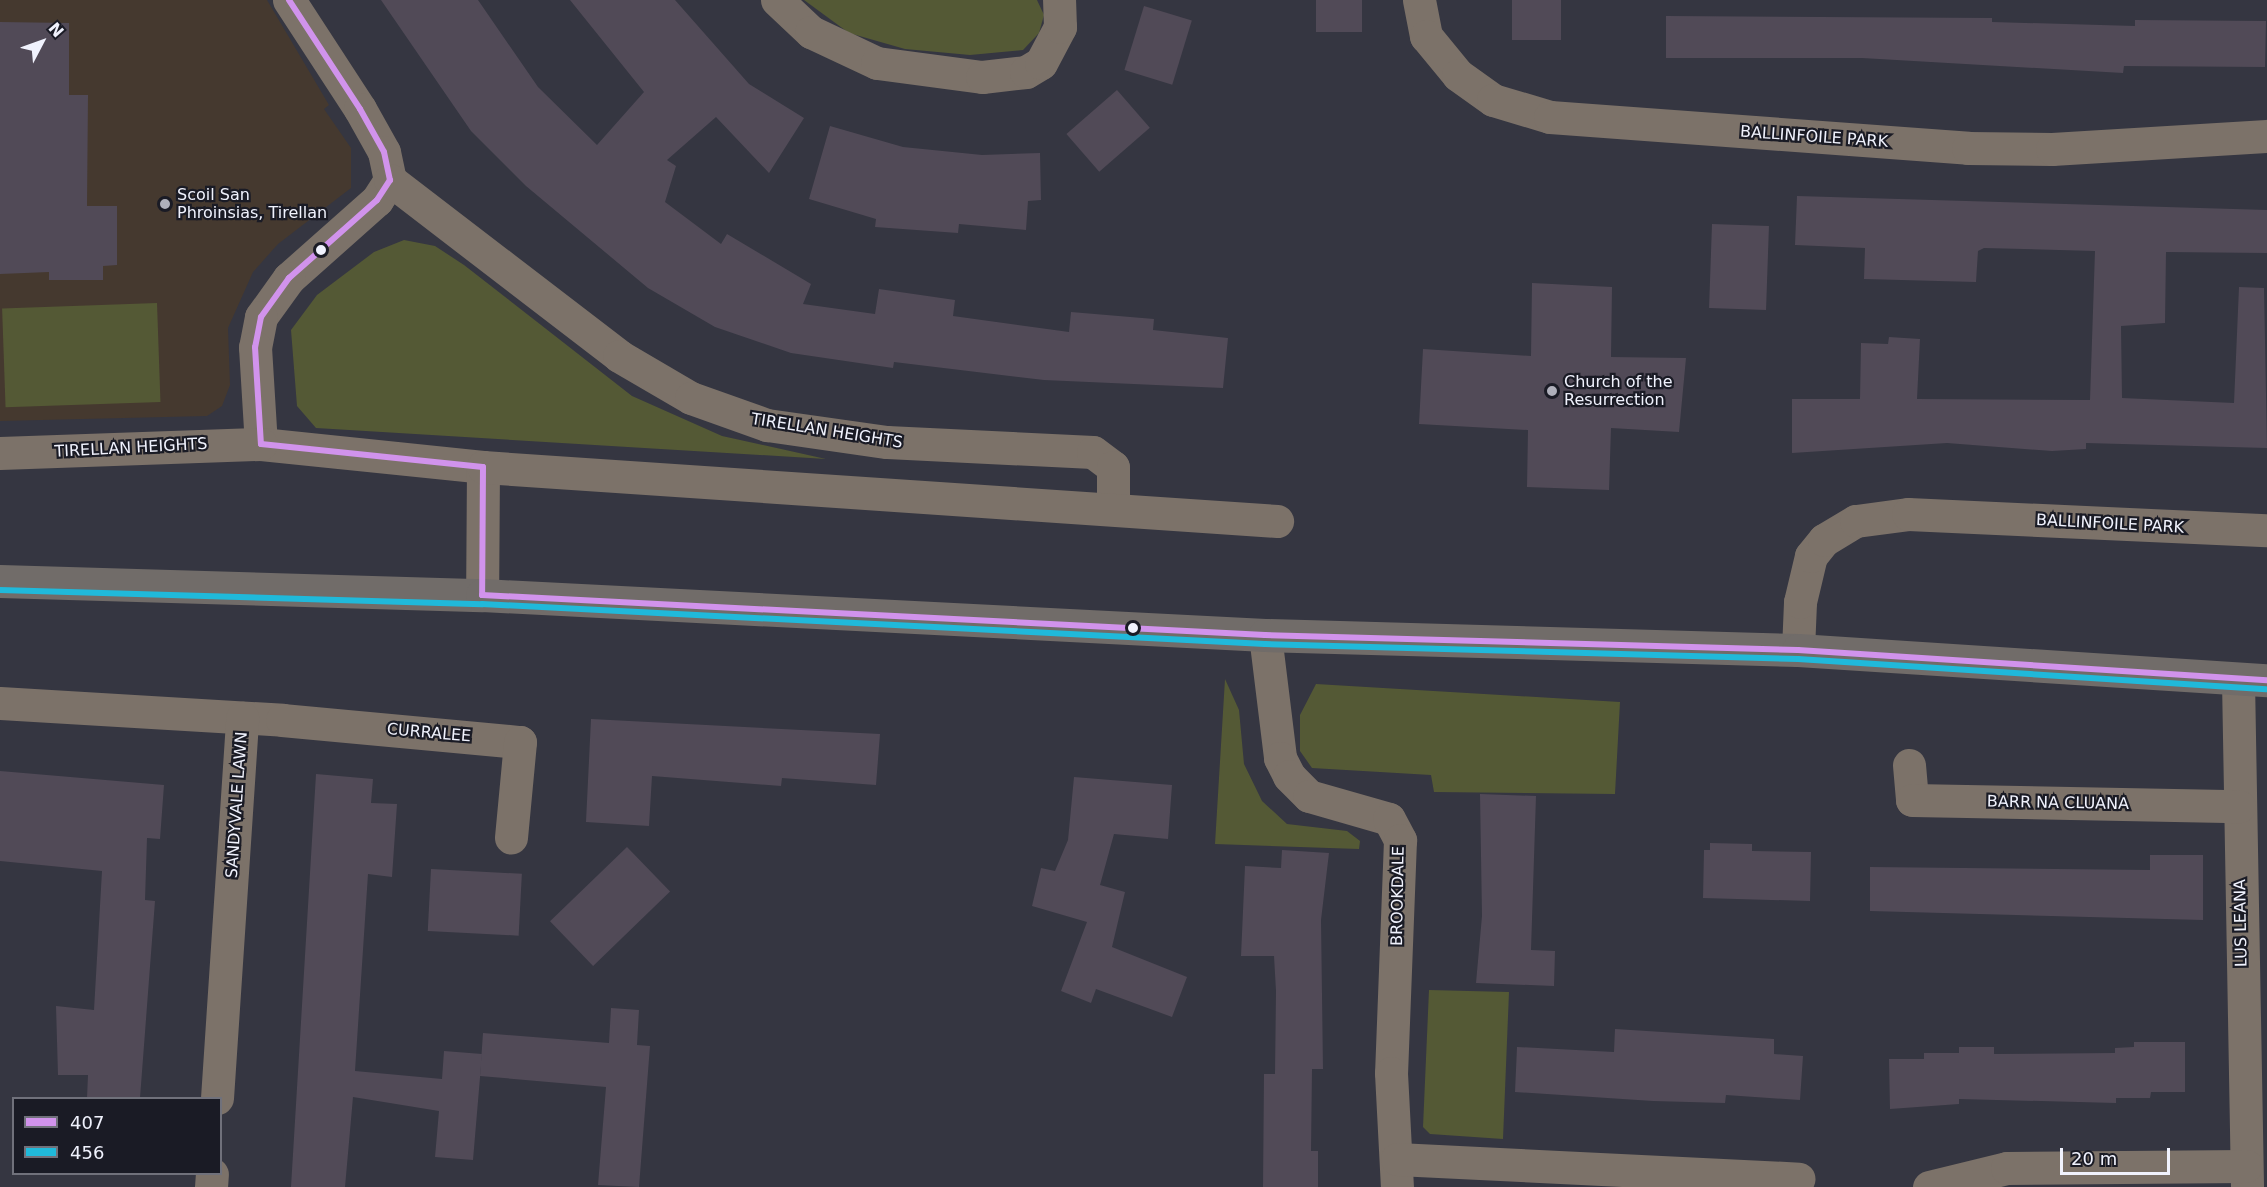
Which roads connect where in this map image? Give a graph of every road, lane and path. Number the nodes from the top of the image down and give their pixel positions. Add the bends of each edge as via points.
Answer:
1 (290, 0) edge
2 (777, 0) edge
3 (1059, 0) edge
4 (1419, 0) edge
5 (2267, 136) edge
6 (390, 180) junction
7 (261, 444) junction
8 (0, 453) edge
9 (483, 467) junction
10 (1113, 508) junction
11 (1277, 520) dead end
12 (2267, 530) edge
13 (0, 581) edge
14 (482, 595) junction
15 (1265, 635) junction
16 (1798, 650) junction
17 (2252, 680) edge
18 (0, 703) edge
19 (242, 718) junction
20 (1909, 765) dead end
21 (2240, 806) junction
22 (511, 838) dead end
23 (217, 1097) edge
24 (1397, 1173) edge
25 (2247, 1177) edge
26 (1799, 1179) dead end
27 (1929, 1187) edge

1 - 6 street via 365,117 384,152
2 - 3 street via 830,44 877,63 982,77 1026,72 1041,63 1060,27
4 - 5 street, BALLINFOILE PARK via 1426,36 1458,75 1492,100 1550,117 1968,148 2064,149
6 - 7 street via 377,200 289,278 261,317 255,347
6 - 10 street, TIRELLAN HEIGHTS via 619,356 691,398 767,424 887,442 1093,452 1113,467
7 - 8 street, TIRELLAN HEIGHTS
7 - 9 street, TIRELLAN HEIGHTS
9 - 10 street, TIRELLAN HEIGHTS
9 - 14 street
10 - 11 street, TIRELLAN HEIGHTS
12 - 16 street, BALLINFOILE PARK via 1908,514 1856,521 1824,540 1811,556 1800,602
13 - 14 main road
14 - 15 main road
15 - 16 main road
15 - 24 street, BROOKDALE via 1280,758 1289,776 1309,796 1389,819 1400,840 1391,1073
16 - 17 main road
17 - 21 street, LUS LEANA
18 - 19 street, SANDYVALE LAWN
19 - 22 street, CURRALEE via 520,742
19 - 23 street, SANDYVALE LAWN
20 - 21 street, BARR NA CLUANA via 1912,800
21 - 25 street, LUS LEANA
24 - 26 street, BROOKDALE
25 - 27 street, LUS LEANA via 2007,1168

